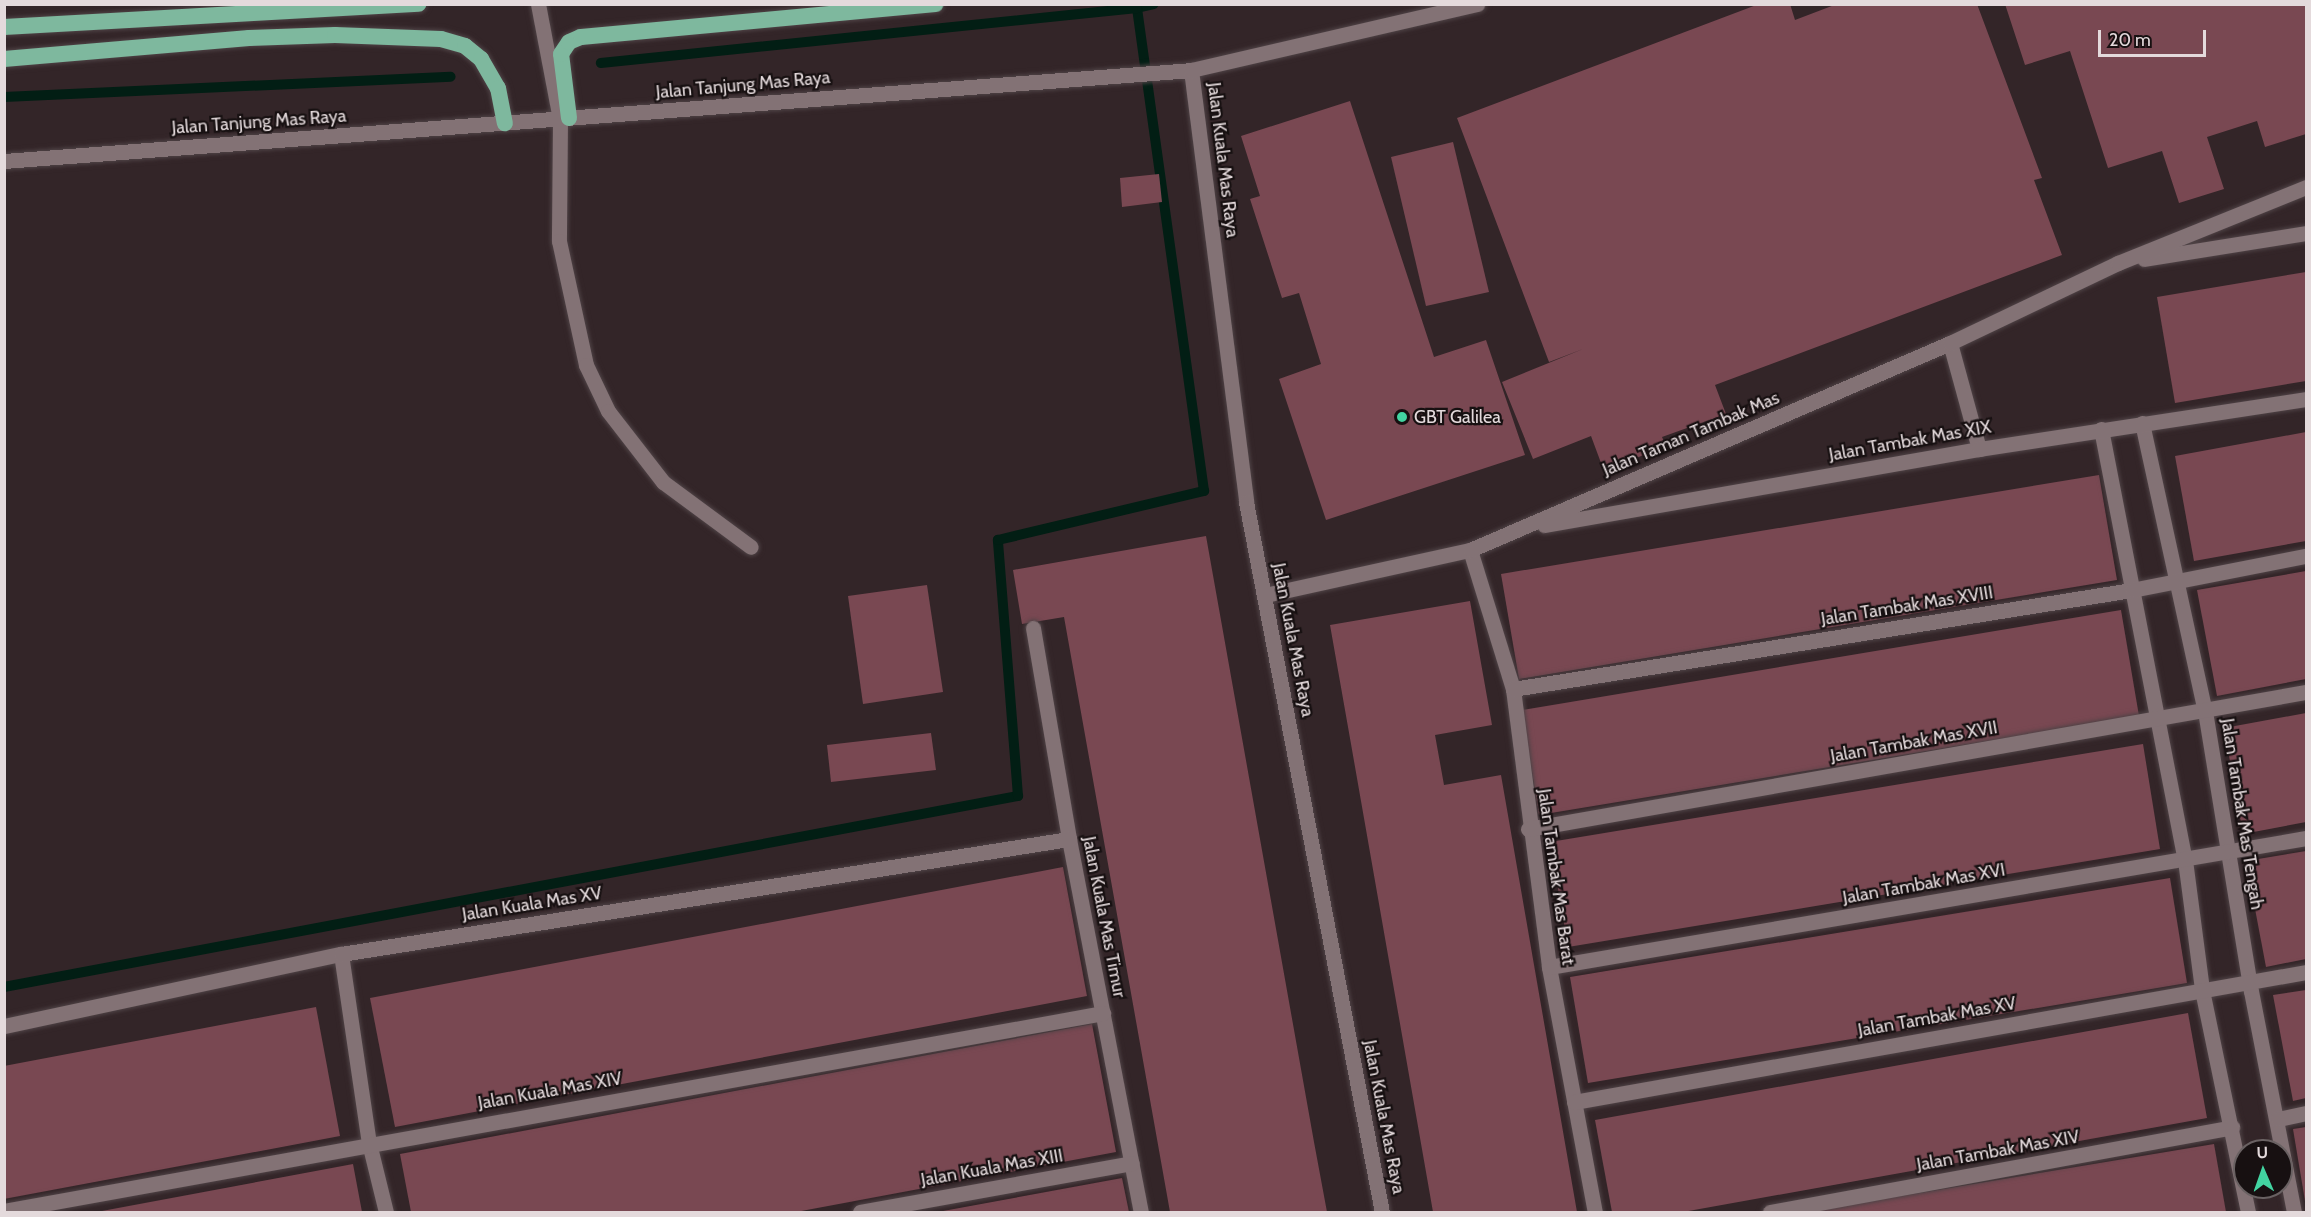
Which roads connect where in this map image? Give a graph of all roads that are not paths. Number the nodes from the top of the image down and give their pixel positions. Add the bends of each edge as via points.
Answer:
1 (418, 4) edge
2 (538, 4) edge
3 (935, 4) edge
4 (1478, 4) edge
5 (4, 27) edge
6 (4, 59) edge
7 (1191, 70) junction
8 (564, 119) junction
9 (505, 123) junction
10 (4, 161) edge
11 (2307, 187) edge
12 (2307, 233) edge
13 (2118, 263) junction
14 (1950, 343) junction
15 (2307, 399) edge
16 (2142, 423) junction
17 (2101, 429) junction
18 (1979, 449) junction
19 (1521, 529) junction
20 (751, 547) dead end
21 (1470, 550) junction
22 (2307, 556) edge
23 (2174, 582) junction
24 (2132, 590) junction
25 (1265, 595) junction
26 (1033, 628) dead end
27 (1513, 689) junction
28 (2307, 692) edge
29 (2205, 711) junction
30 (2159, 719) junction
31 (1528, 829) junction
32 (2307, 838) edge
33 (1069, 839) junction
34 (2228, 852) junction
35 (2185, 860) junction
36 (341, 954) junction
37 (1549, 967) junction
38 (2307, 972) edge
39 (2250, 982) junction
40 (2202, 990) junction
41 (1102, 1013) junction
42 (4, 1026) edge
43 (1574, 1102) junction
44 (2307, 1113) edge
45 (2278, 1119) junction
46 (2232, 1127) junction
47 (369, 1143) junction
48 (1132, 1163) junction
49 (4, 1211) edge
50 (386, 1212) edge
51 (860, 1212) edge
52 (1141, 1212) edge
53 (1382, 1212) edge
54 (1595, 1212) edge
55 (1770, 1212) edge
56 (2248, 1212) edge
57 (2294, 1212) edge

1 - 5 highway
2 - 8 street
3 - 8 highway via 581,37 569,42 561,54
4 - 7 street, Jalan Tanjung Mas Raya
6 - 9 highway via 335,34 441,39 465,46 482,59 498,88
7 - 8 street, Jalan Tanjung Mas Raya
7 - 25 street, Jalan Kuala Mas Raya via 1246,502
8 - 9 street, Jalan Tanjung Mas Raya
8 - 20 street via 559,241 586,365 608,411 663,482
9 - 10 street, Jalan Tanjung Mas Raya
11 - 13 street, Jalan Taman Tambak Mas
12 - 13 street, Jalan Taman Tambak Mas
13 - 14 street, Jalan Taman Tambak Mas
14 - 18 street
14 - 19 street, Jalan Taman Tambak Mas
15 - 16 street, Jalan Tambak Mas XIX
16 - 17 street, Jalan Tambak Mas XIX
16 - 23 street, Jalan Tambak Mas Tengah
17 - 18 street, Jalan Tambak Mas XIX
17 - 24 street
18 - 19 street, Jalan Tambak Mas XIX
19 - 21 street, Jalan Taman Tambak Mas
21 - 25 street, Jalan Taman Tambak Mas
21 - 27 street, Jalan Tambak Mas Barat
22 - 23 street, Jalan Tambak Mas XVIII
23 - 24 street, Jalan Tambak Mas XVIII
23 - 29 street, Jalan Tambak Mas Tengah
24 - 27 street, Jalan Tambak Mas XVIII
24 - 30 street
25 - 53 street, Jalan Kuala Mas Raya
26 - 33 street, Jalan Kuala Mas Timur
27 - 31 street, Jalan Tambak Mas Barat
28 - 29 street, Jalan Tambak Mas XVII
29 - 30 street, Jalan Tambak Mas XVII
29 - 34 street, Jalan Tambak Mas Tengah
30 - 31 street, Jalan Tambak Mas XVII
30 - 35 street
31 - 37 street, Jalan Tambak Mas Barat
32 - 34 street, Jalan Tambak Mas XVI
33 - 36 street, Jalan Kuala Mas XV
33 - 41 street, Jalan Kuala Mas Timur
34 - 35 street, Jalan Tambak Mas XVI
34 - 39 street, Jalan Tambak Mas Tengah
35 - 37 street, Jalan Tambak Mas XVI
35 - 40 street
36 - 42 street, Jalan Kuala Mas XV
36 - 47 street
37 - 43 street, Jalan Tambak Mas Barat
38 - 39 street, Jalan Tambak Mas XV
39 - 40 street, Jalan Tambak Mas XV
39 - 45 street, Jalan Tambak Mas Tengah
40 - 43 street, Jalan Tambak Mas XV
40 - 46 street
41 - 47 street, Jalan Kuala Mas XIV
41 - 48 street, Jalan Kuala Mas Timur
43 - 54 street, Jalan Tambak Mas Barat
44 - 45 street
45 - 57 street, Jalan Tambak Mas Tengah
46 - 55 street, Jalan Tambak Mas XIV
46 - 56 street
47 - 49 street, Jalan Kuala Mas XIV
47 - 50 street
48 - 51 street, Jalan Kuala Mas XIII
48 - 52 street, Jalan Kuala Mas Timur

